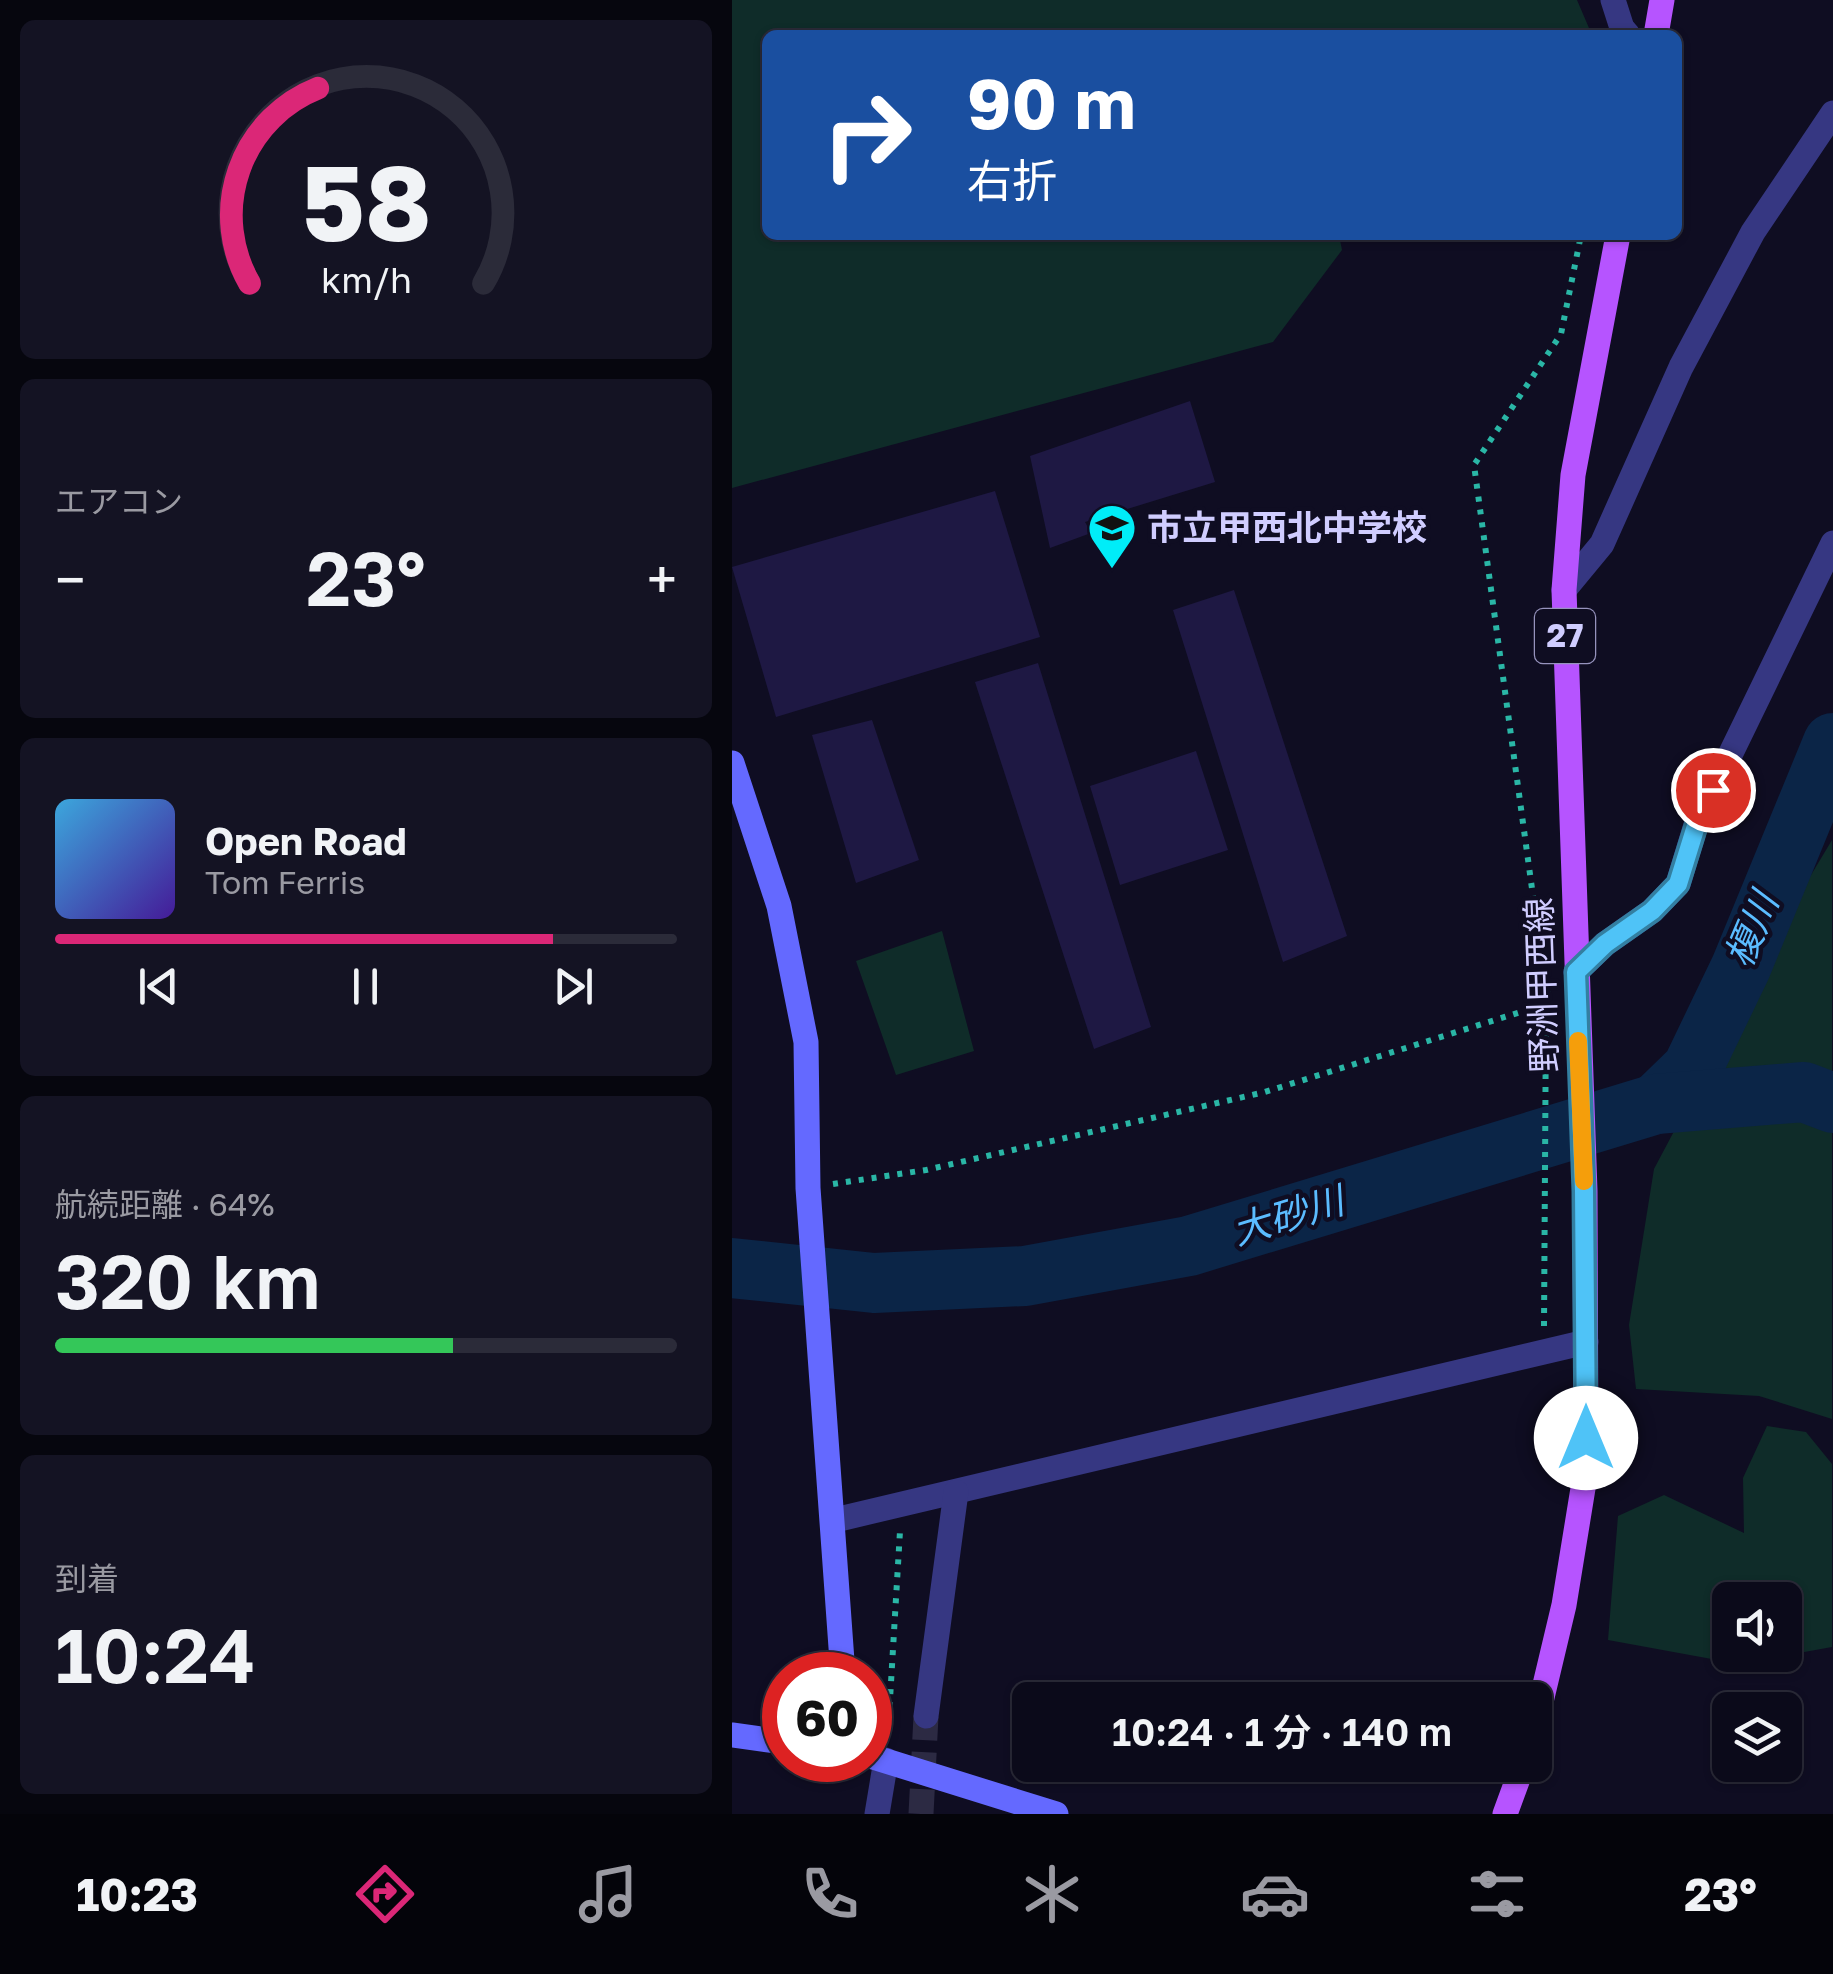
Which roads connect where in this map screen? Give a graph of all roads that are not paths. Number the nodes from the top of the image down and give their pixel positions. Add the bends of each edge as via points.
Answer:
1 (1613, 0) edge
2 (1662, 0) edge
3 (1624, 30) edge
4 (1657, 30) edge
5 (1832, 114) edge
6 (1617, 240) edge
7 (1832, 543) edge
8 (1564, 590) junction
9 (732, 764) edge
10 (1576, 972) junction
11 (1586, 1342) junction
12 (956, 1492) junction
13 (834, 1520) junction
14 (842, 1652) edge
15 (1546, 1682) edge
16 (926, 1716) tunnel mouth
17 (732, 1735) edge
18 (762, 1739) edge
19 (892, 1762) edge
20 (878, 1782) edge
21 (1516, 1782) edge
22 (877, 1814) edge
23 (1056, 1814) edge
24 (1505, 1814) edge

1 - 3 street
2 - 4 main road
5 - 8 street via 1754,232 1680,367 1602,544
6 - 8 main road, 野洲甲西線 / 27 via 1573,476
7 - 10 street via 1696,826 1678,884
8 - 10 main road, 野洲甲西線 / 27
9 - 13 street via 779,906 806,1042 808,1188
10 - 11 main road, 野洲甲西線 / 27
11 - 12 street
11 - 15 main road, 野洲甲西線 / 27 via 1586,1470
12 - 13 street
12 - 16 street
13 - 14 street
17 - 18 street
19 - 23 street
20 - 22 street
21 - 24 main road

